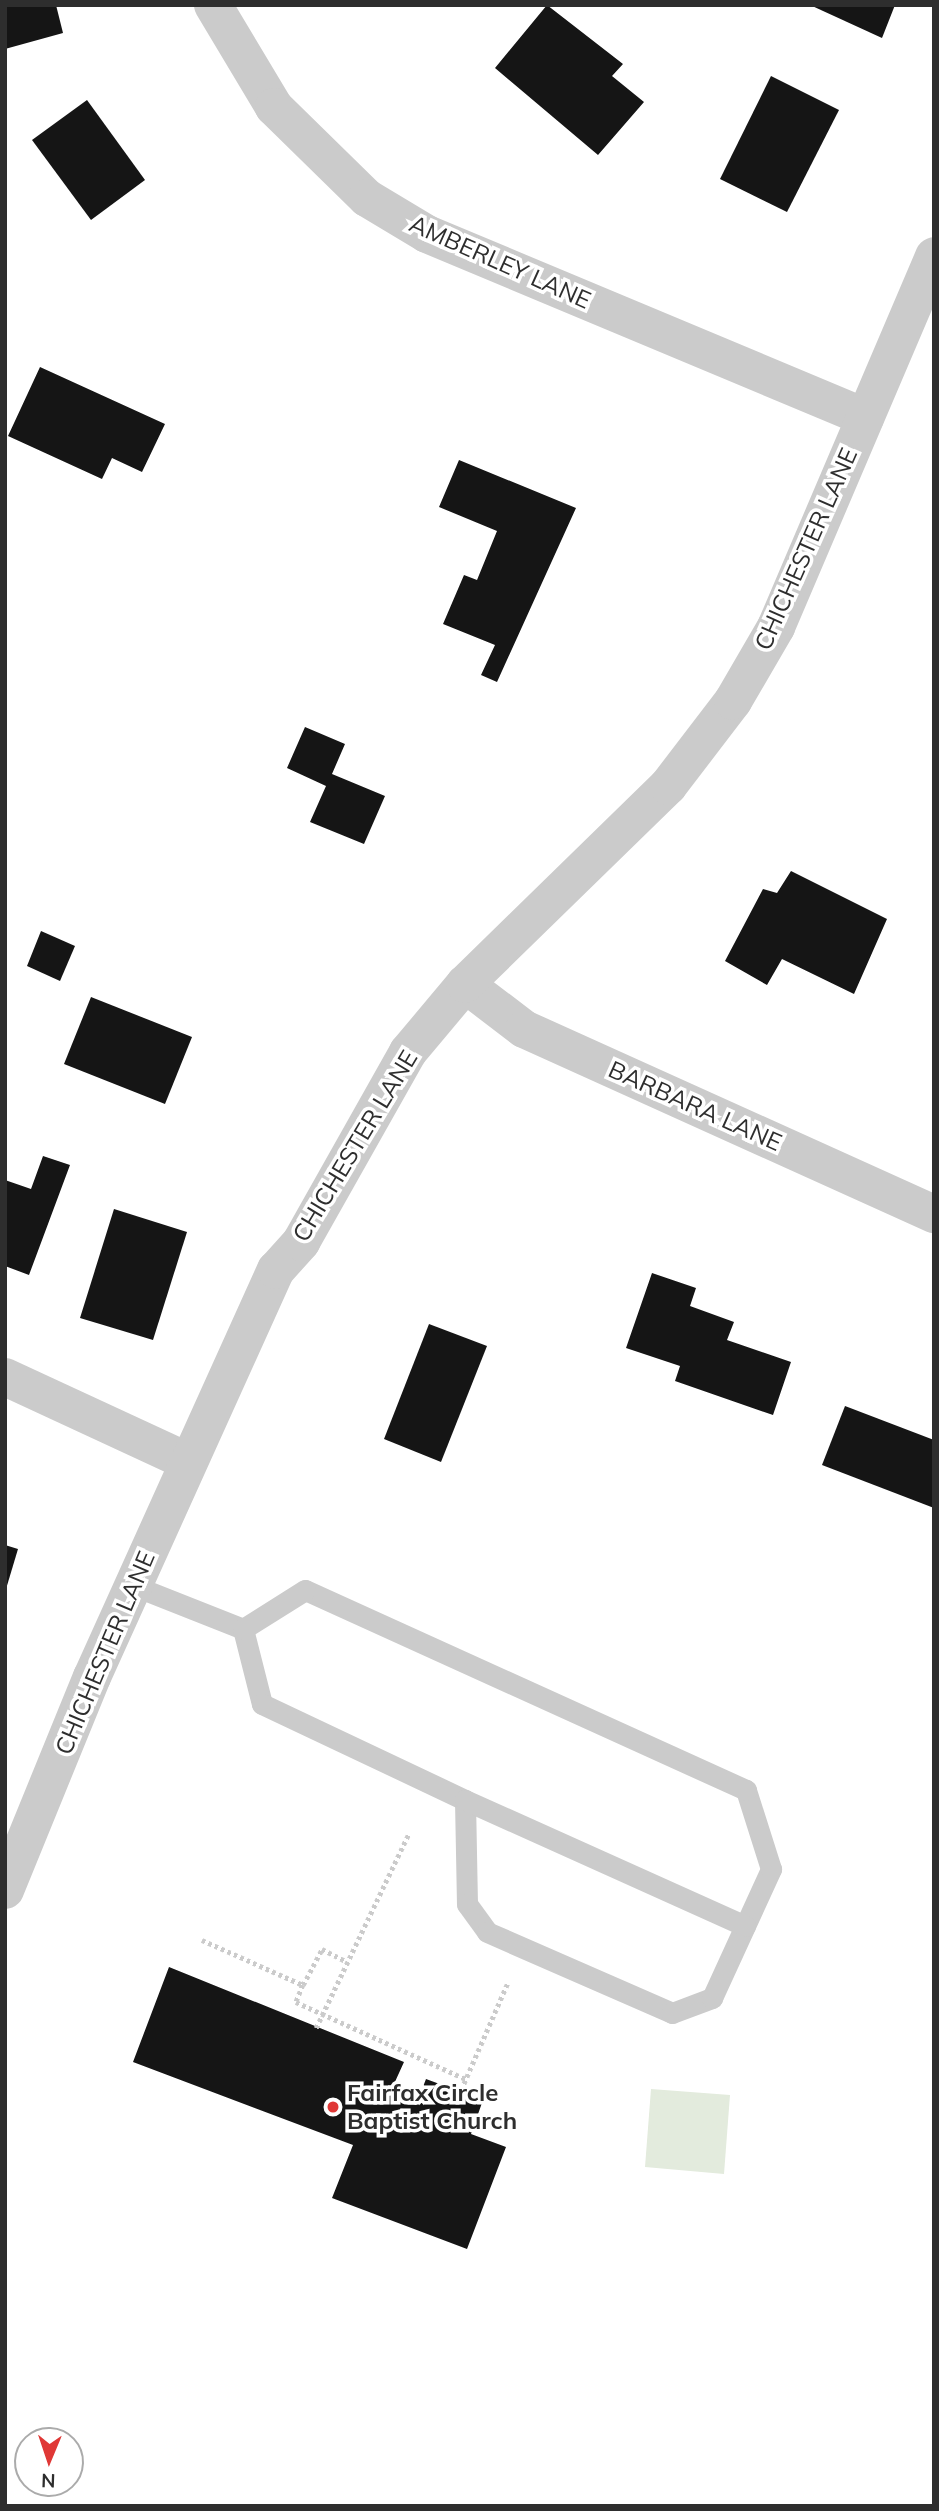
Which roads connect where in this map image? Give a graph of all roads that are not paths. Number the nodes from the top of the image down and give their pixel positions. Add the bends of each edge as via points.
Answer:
1 (214, 5) edge
2 (934, 256) edge
3 (865, 417) junction
4 (465, 984) junction
5 (934, 1214) edge
6 (5, 1377) edge
7 (187, 1461) junction
8 (132, 1586) junction
9 (243, 1629) junction
10 (465, 1800) junction
11 (5, 1890) edge
12 (745, 1926) junction

1 - 3 street, AMBERLEY LANE via 274,107 368,198 427,234
2 - 3 street, CHICHESTER LANE
3 - 4 street, CHICHESTER LANE via 776,627 733,701 626,832
4 - 5 street, BARBARA LANE via 524,1029
4 - 7 street, CHICHESTER LANE via 408,1052 301,1242 276,1270
6 - 7 street
7 - 8 street, CHICHESTER LANE
8 - 9 lane
8 - 11 street, CHICHESTER LANE
9 - 10 lane via 262,1704
9 - 12 lane via 305,1590 746,1790 771,1869
10 - 12 lane
10 - 12 lane via 467,1903 487,1932 672,2013 712,1998

